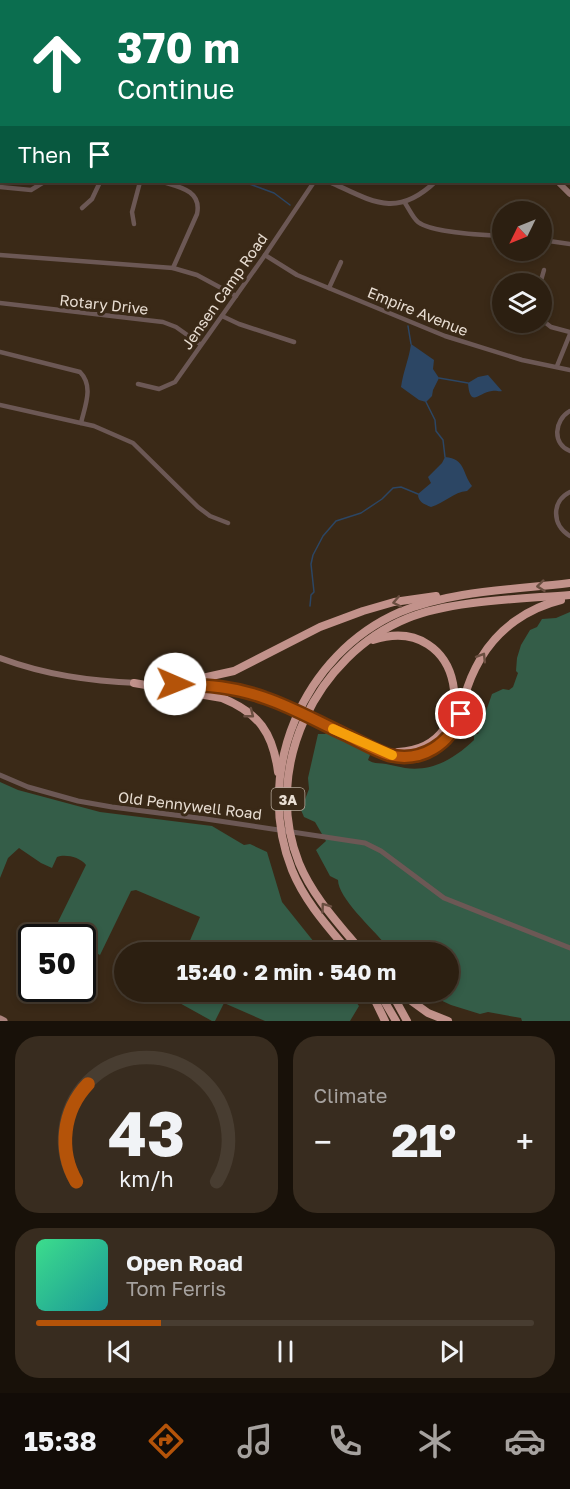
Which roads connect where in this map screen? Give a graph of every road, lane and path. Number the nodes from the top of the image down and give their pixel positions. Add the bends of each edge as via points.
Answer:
1 (42, 183) edge
2 (100, 183) edge
3 (140, 183) edge
4 (166, 183) edge
5 (314, 183) edge
6 (332, 183) edge
7 (434, 183) edge
8 (559, 183) edge
9 (0, 187) edge
10 (570, 194) edge
11 (405, 203) junction
12 (82, 208) dead end
13 (134, 224) dead end
14 (492, 235) edge
15 (552, 241) edge
16 (570, 244) edge
17 (0, 255) edge
18 (266, 255) junction
19 (341, 262) dead end
20 (173, 268) junction
21 (544, 270) dead end
22 (543, 273) edge
23 (329, 288) junction
24 (236, 296) junction
25 (0, 303) edge
26 (222, 316) junction
27 (552, 327) edge
28 (570, 333) edge
29 (294, 342) dead end
30 (200, 344) junction
31 (0, 352) edge
32 (557, 366) junction
33 (570, 370) edge
34 (138, 384) dead end
35 (0, 405) edge
36 (570, 411) edge
37 (81, 423) junction
38 (570, 451) edge
39 (570, 492) edge
40 (228, 523) dead end
41 (570, 536) edge
42 (570, 583) edge
43 (476, 593) junction
44 (570, 596) edge
45 (360, 646) junction
46 (0, 658) edge
47 (134, 683) junction
48 (175, 684) junction
49 (380, 751) junction
50 (0, 775) edge
51 (279, 793) junction
52 (340, 942) edge
53 (354, 942) edge
54 (570, 948) edge
55 (376, 1002) edge
56 (384, 1002) edge
57 (397, 1002) edge
58 (412, 1002) edge
59 (0, 1019) edge
60 (4, 1021) edge
61 (385, 1021) edge
62 (396, 1021) edge
63 (407, 1021) edge
64 (448, 1021) edge

1 - 9 street via 31,190
2 - 12 street via 92,199
3 - 13 street via 132,212
4 - 20 street via 189,190 198,206
5 - 18 street, Jensen Camp Road
6 - 11 street via 368,199
7 - 11 street
8 - 10 main road
11 - 14 street via 416,221 426,226
15 - 16 street
17 - 20 street
18 - 23 street, Empire Avenue via 297,275
18 - 24 street, Jensen Camp Road
19 - 23 street
20 - 24 street via 197,275
21 - 22 street
23 - 32 street, Empire Avenue via 445,336 522,360
24 - 26 street, Jensen Camp Road
25 - 30 street, Rotary Drive via 163,322
26 - 29 street
26 - 30 street, Jensen Camp Road
27 - 28 street
28 - 32 street
30 - 34 street, Jensen Camp Road via 171,385 159,389
31 - 37 street via 80,372 88,386
32 - 33 street, Empire Avenue
35 - 37 street
36 - 38 street via 563,416 557,431 560,444
37 - 40 street via 133,443 198,507
39 - 41 street via 560,499 556,511 560,528
42 -> 43 highway, 3A
43 -> 48 highway via 377,606 320,627 234,671
43 - 51 highway, 3A via 400,612 339,653 318,677 300,708 285,748
44 - 45 highway, 3A via 460,605 425,612 395,624
49 -> 44 highway via 411,757 441,744 457,725 471,677 495,638 525,615
45 - 49 highway via 398,636 423,642 444,659 455,687 452,715 437,736 415,749
53 -> 45 highway, 3A via 323,906 300,864 287,801 293,754 308,711 336,668
46 - 47 main road via 81,680
47 - 48 main road
47 -> 51 highway via 222,698 246,710 267,733 275,751
48 - 49 main road via 246,691
50 - 54 street, Old Pennywell Road via 78,801 359,842 392,858 444,898
51 - 52 highway, 3A via 280,825 292,871 316,913
55 - 61 highway
56 - 62 highway
57 - 63 highway
58 - 64 highway
59 - 60 main road

